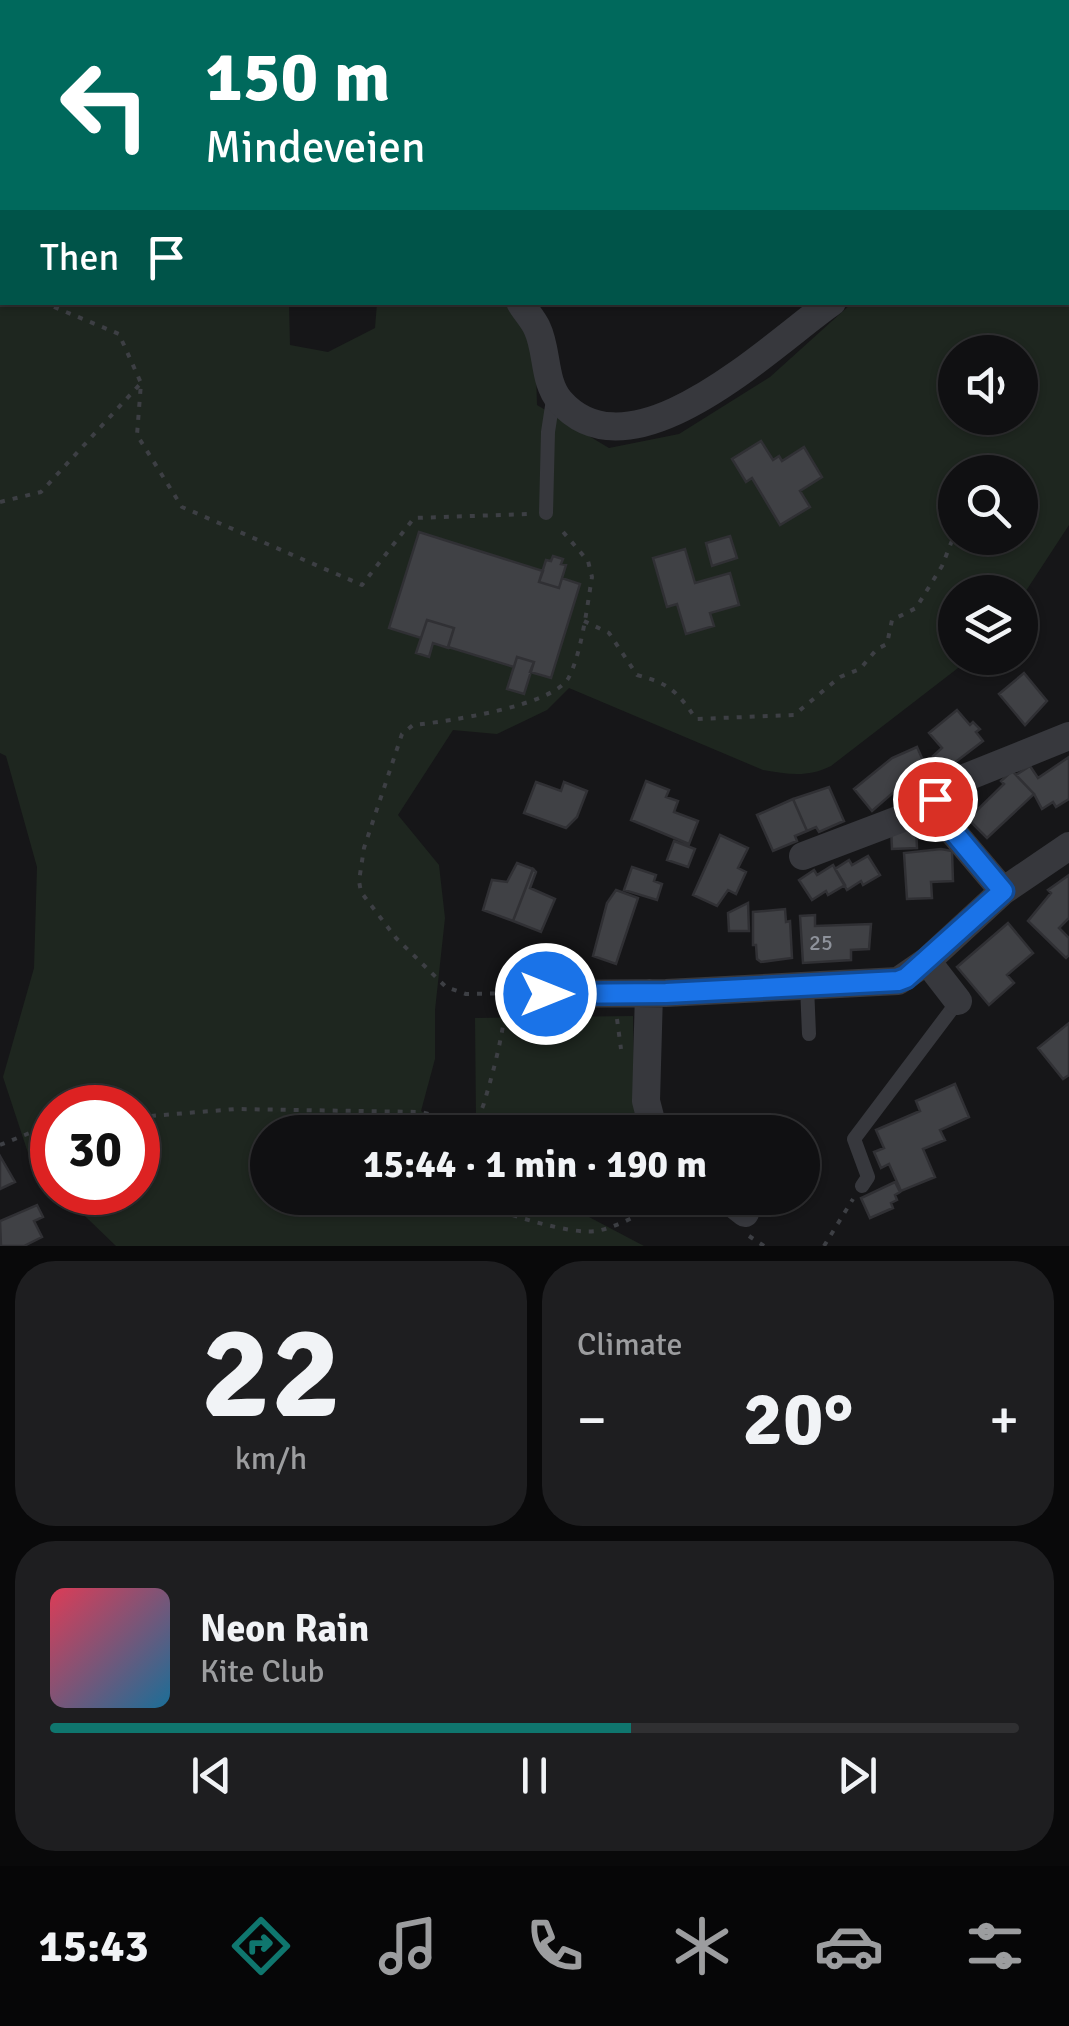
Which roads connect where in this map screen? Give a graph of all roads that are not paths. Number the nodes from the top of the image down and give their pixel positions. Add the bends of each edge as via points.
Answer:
1 (522, 305) edge
2 (828, 305) edge
3 (554, 392) junction
4 (546, 513) road end
5 (1069, 736) edge
6 (932, 806) junction
7 (1069, 846) edge
8 (803, 856) dead end
9 (1003, 891) junction
10 (927, 961) junction
11 (807, 986) junction
12 (648, 993) junction
13 (546, 994) road end
14 (958, 1001) joint
15 (809, 1034) dead end
16 (650, 1115) edge
17 (862, 1186) road end

1 - 3 street via 537,329
2 - 3 street via 740,372 657,420 591,421
3 - 4 lane
5 - 6 street via 952,783
6 - 8 street
6 - 9 street
7 - 9 street
9 - 10 street
10 - 11 street via 898,981
10 - 14 street
11 - 12 street
11 - 15 lane
12 - 13 street
12 - 16 street
14 - 17 lane via 854,1140 868,1177

